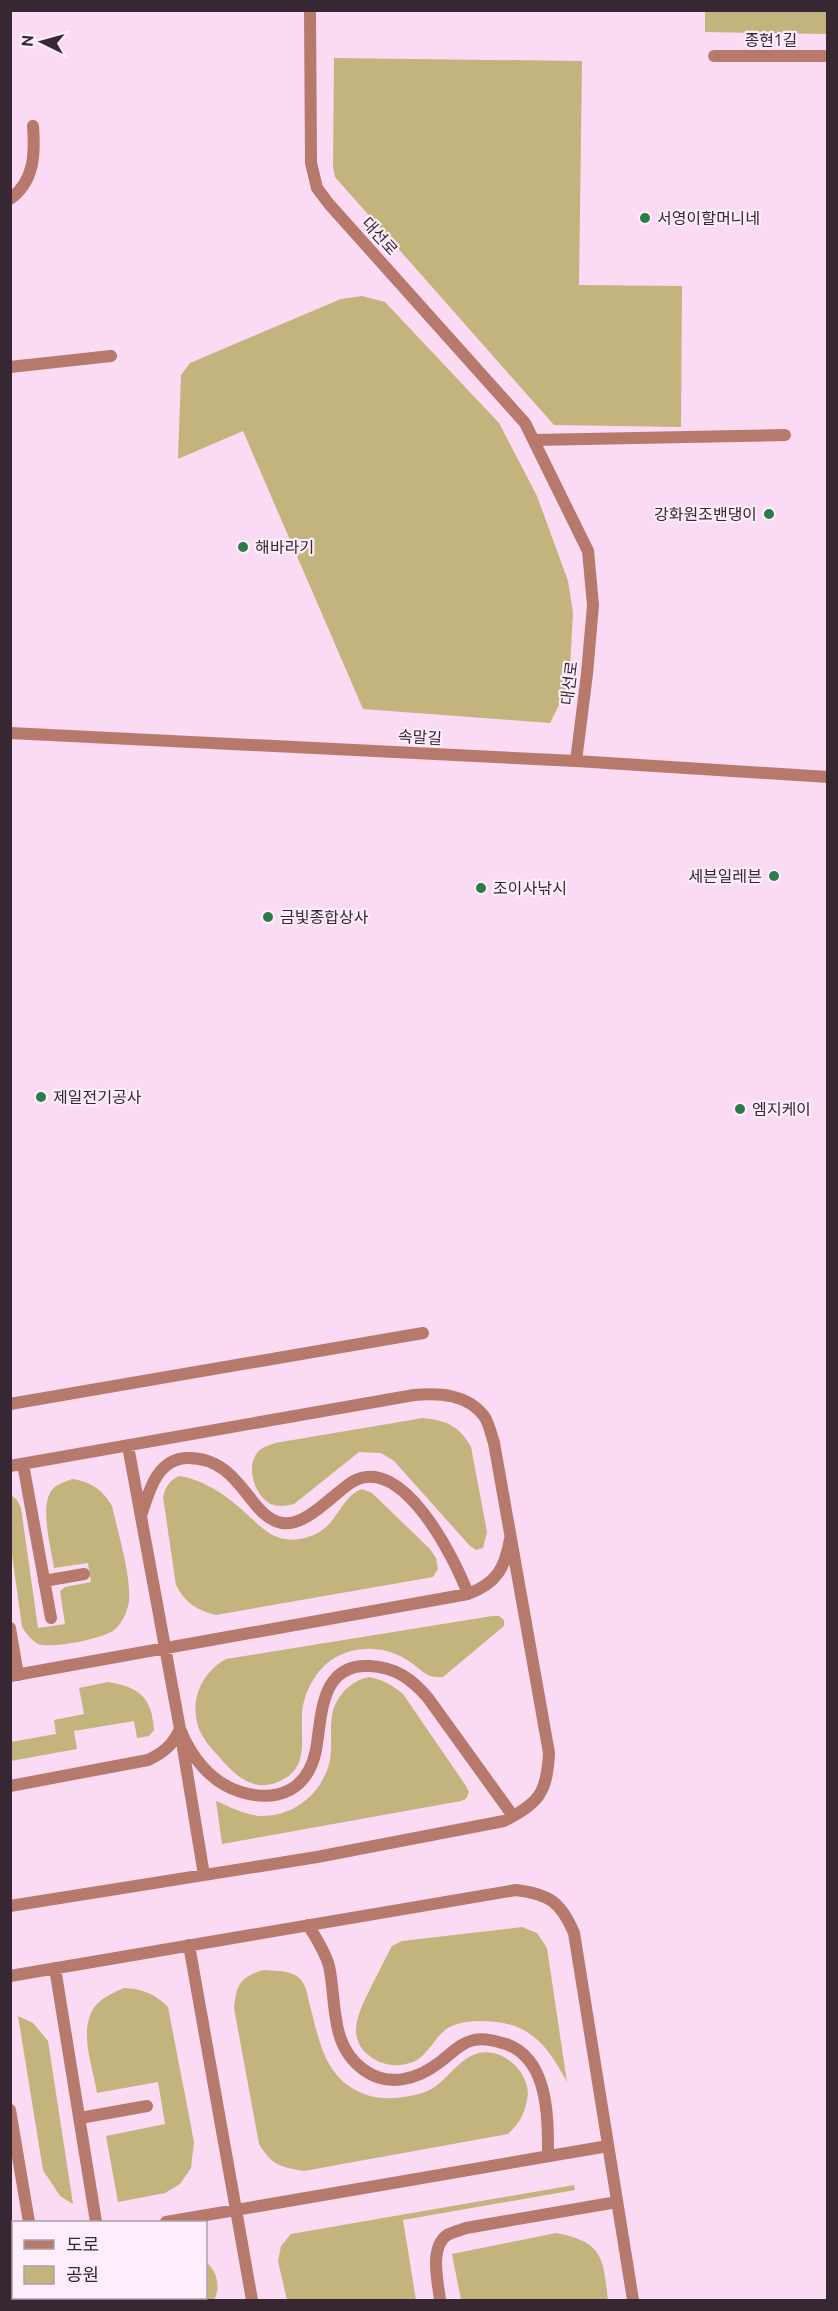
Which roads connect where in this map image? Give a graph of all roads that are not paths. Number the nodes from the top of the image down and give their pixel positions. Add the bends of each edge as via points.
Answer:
1 (310, 10) edge
2 (714, 56) dead end
3 (828, 56) edge
4 (33, 126) dead end
5 (10, 199) edge
6 (111, 356) dead end
7 (10, 367) edge
8 (785, 435) dead end
9 (534, 440) junction
10 (10, 733) edge
11 (576, 761) junction
12 (828, 777) edge
13 (423, 1334) dead end
14 (10, 1404) edge
15 (128, 1446) junction
16 (17, 1465) edge
17 (141, 1516) junction
18 (511, 1534) junction
19 (84, 1574) dead end
20 (44, 1581) junction
21 (468, 1594) junction
22 (51, 1618) dead end
23 (10, 1628) edge
24 (165, 1648) junction
25 (14, 1675) edge
26 (180, 1729) junction
27 (10, 1786) edge
28 (513, 1816) junction
29 (204, 1875) junction
30 (10, 1906) edge
31 (308, 1925) junction
32 (189, 1945) junction
33 (55, 1968) junction
34 (10, 1976) edge
35 (147, 2106) dead end
36 (10, 2110) edge
37 (80, 2118) junction
38 (608, 2146) junction
39 (548, 2156) junction
40 (617, 2202) junction
41 (237, 2210) junction
42 (29, 2221) edge
43 (96, 2221) edge
44 (177, 2221) edge
45 (252, 2301) edge
46 (440, 2301) edge
47 (633, 2301) edge

1 - 9 street, 대선로 via 311,163 317,188 525,423
2 - 3 street, 종현1길
4 - 5 street via 35,154 30,176
6 - 7 street
8 - 9 street
9 - 11 street, 대선로 via 588,551 593,605
10 - 11 street, 속말길
11 - 12 street, 속말길
13 - 14 street
15 - 16 street
15 - 17 street
15 - 18 street via 414,1395 436,1393 455,1397 471,1403 485,1417 494,1443
16 - 20 street
17 - 21 street via 153,1480 173,1461 184,1458 200,1459 230,1474 270,1518 283,1523 310,1514 353,1482 376,1477 403,1491 443,1538
17 - 24 street
18 - 21 street via 504,1565 495,1579
18 - 28 street via 549,1753 548,1778 538,1797
19 - 20 street
20 - 22 street
21 - 24 street
23 - 25 street
24 - 25 street
24 - 26 street
26 - 27 street via 170,1746 148,1760
26 - 28 street via 188,1749 220,1782 250,1795 269,1797 287,1793 310,1769 324,1696 333,1682 360,1665 393,1669 428,1698
26 - 29 street
28 - 29 street via 504,1821
29 - 30 street
31 - 32 street
31 - 38 street via 516,1890 537,1892 553,1901 566,1913 574,1933
31 - 39 street via 328,1963 338,2037 350,2056 382,2079 402,2081 422,2074 456,2048 474,2040 491,2039 514,2047 530,2059 539,2079 548,2130
32 - 33 street
32 - 41 street
33 - 34 street
33 - 37 street
35 - 37 street
36 - 42 street
37 - 43 street
38 - 39 street
38 - 40 street
39 - 41 street
40 - 46 street via 466,2228 447,2235 438,2248 436,2266
40 - 47 street
41 - 44 street
41 - 45 street

